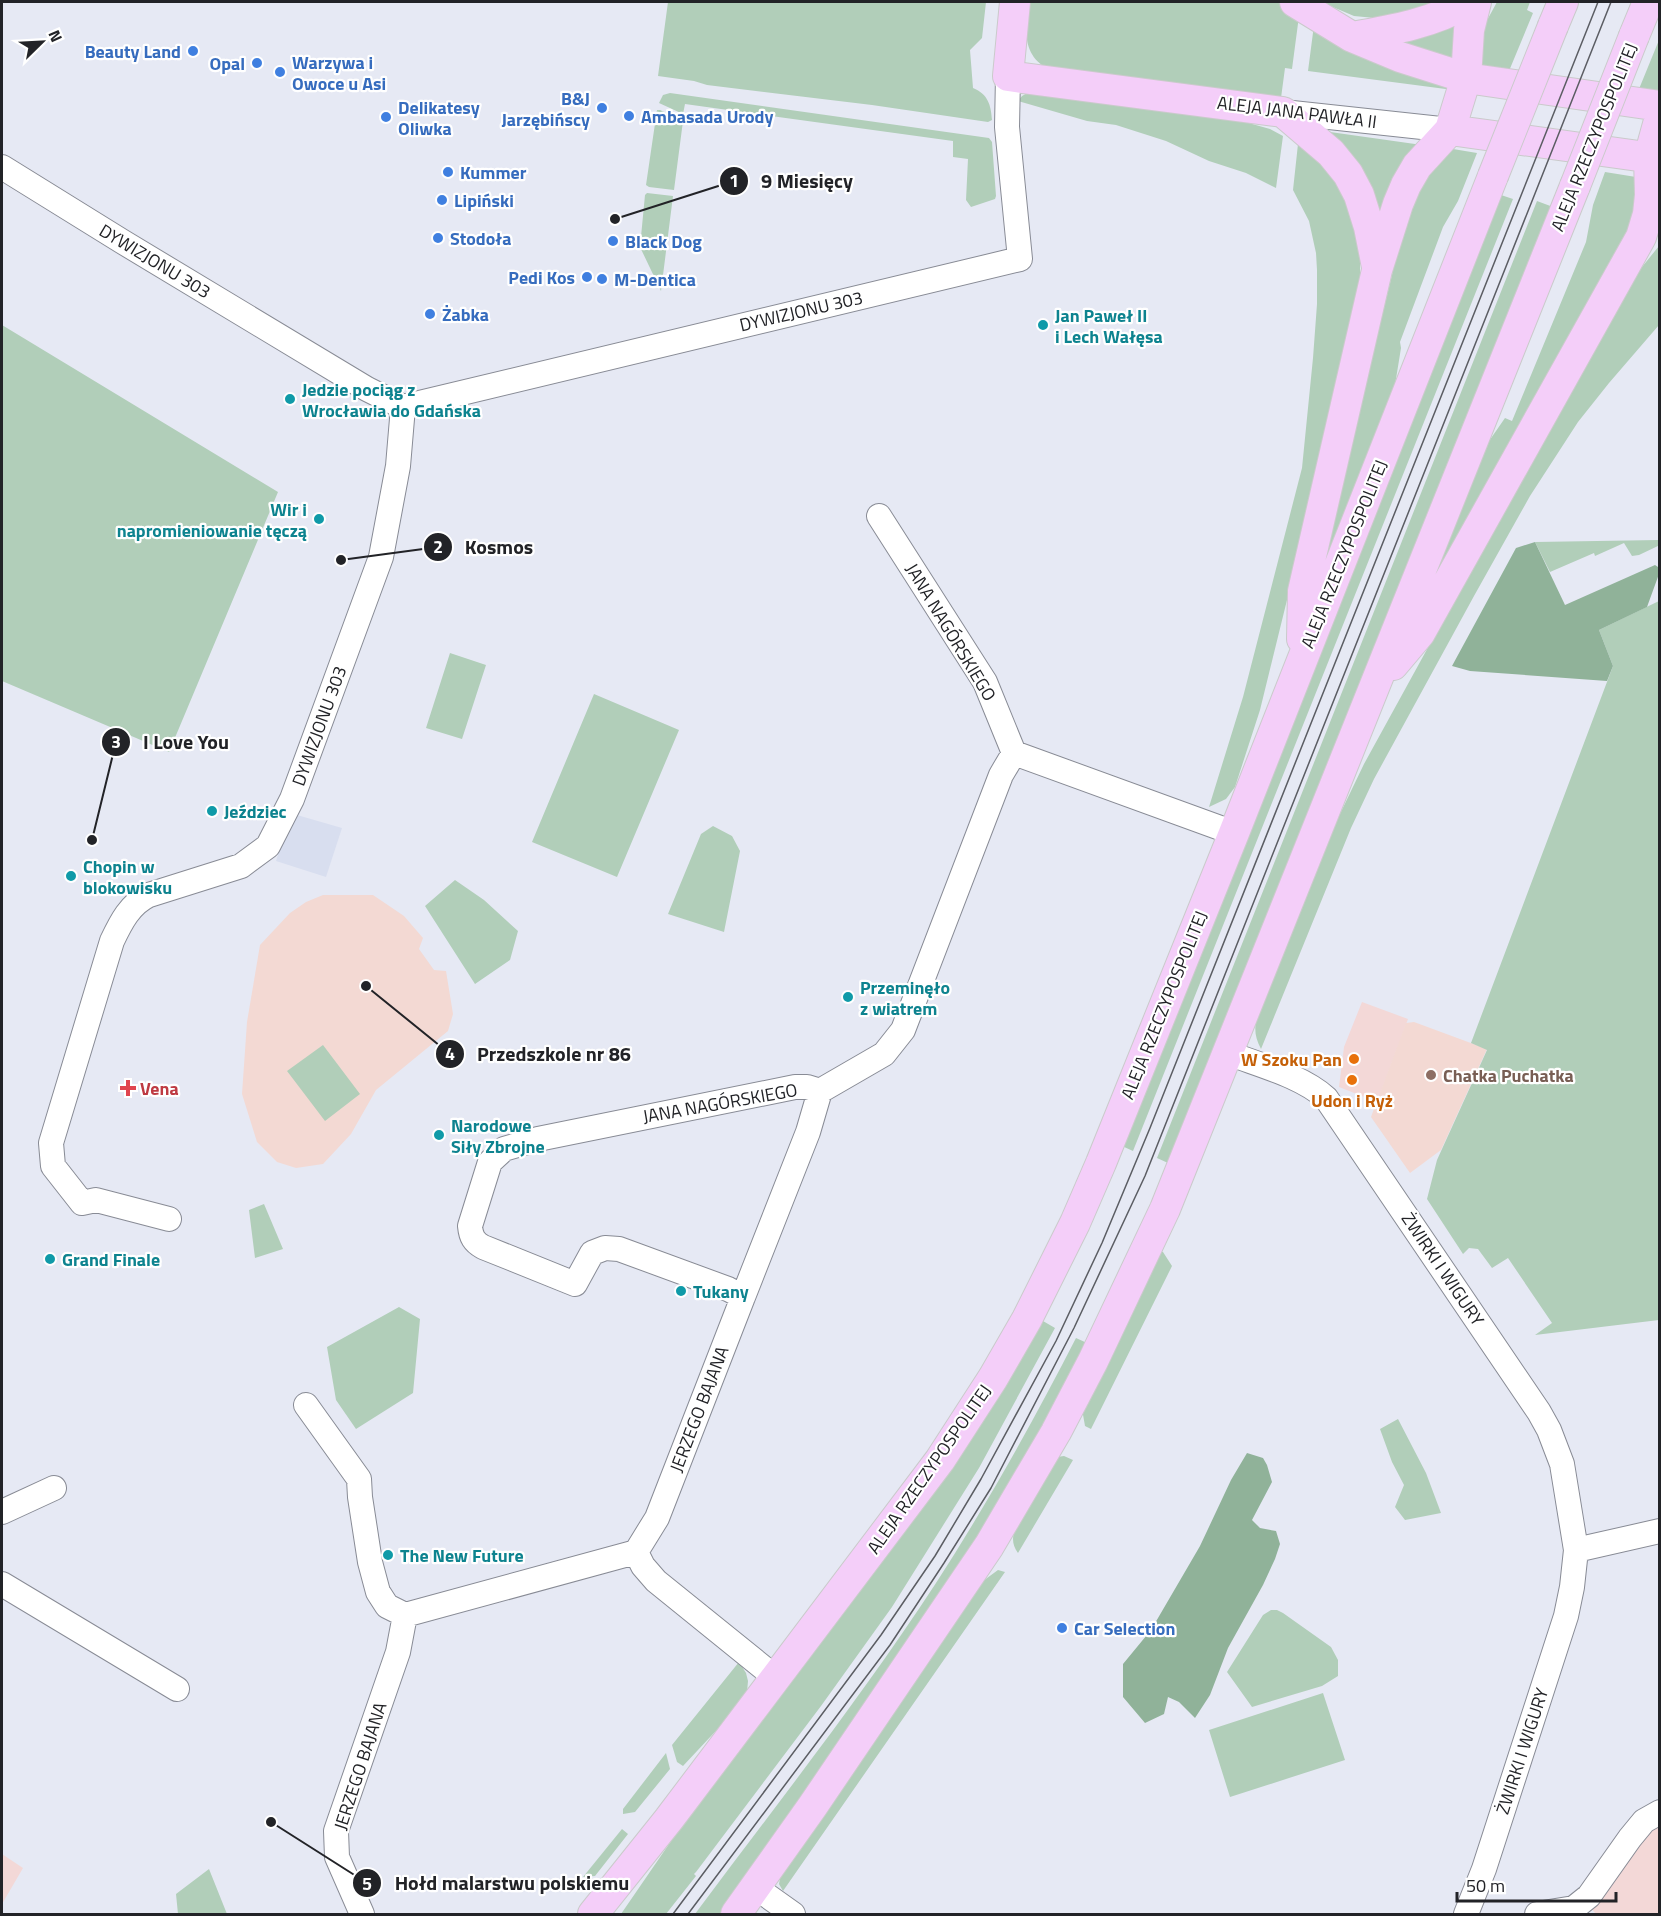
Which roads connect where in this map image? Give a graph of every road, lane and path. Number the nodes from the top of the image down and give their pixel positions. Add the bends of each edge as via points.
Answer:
1 (1015, 2) edge
2 (1295, 2) edge
3 (1469, 2) edge
4 (1476, 2) edge
5 (1648, 2) edge
6 (1558, 14) edge
7 (1352, 37) junction
8 (1008, 76) junction
9 (1466, 78) junction
10 (1659, 106) edge
11 (1283, 112) junction
12 (1659, 117) edge
13 (1450, 130) junction
14 (1654, 158) edge
15 (2, 167) edge
16 (1650, 231) edge
17 (1377, 270) junction
18 (403, 407) junction
19 (879, 516) dead end
20 (1301, 663) junction
21 (1374, 688) junction
22 (1014, 753) junction
23 (1234, 833) junction
24 (1228, 1053) junction
25 (820, 1091) junction
26 (170, 1219) dead end
27 (743, 1297) junction
28 (306, 1405) dead end
29 (54, 1488) dead end
30 (2, 1512) edge
31 (1659, 1532) edge
32 (1576, 1550) junction
33 (636, 1552) junction
34 (2, 1584) edge
35 (405, 1615) junction
36 (776, 1678) junction
37 (177, 1689) dead end
38 (1659, 1812) edge
39 (755, 1887) junction
40 (362, 1914) edge
41 (593, 1914) edge
42 (736, 1914) edge
43 (793, 1914) edge
44 (1466, 1914) edge
45 (1537, 1914) edge

1 - 8 main road
2 - 7 main road
3 - 7 main road via 1428,21
4 - 9 main road via 1469,30
5 - 21 main road, ALEJA RZECZYPOSPOLITEJ, bridge
6 - 20 main road, ALEJA RZECZYPOSPOLITEJ, bridge
7 - 9 main road
8 - 11 main road, ALEJA JANA PAWŁA II
8 - 18 street, DYWIZJONU 303 via 1007,127 1020,260
9 - 10 main road
9 - 13 main road
11 - 13 street, ALEJA JANA PAWŁA II
11 - 17 main road via 1331,153 1348,174 1369,227
12 - 14 main road
13 - 14 main road, ALEJA JANA PAWŁA II
13 - 17 main road via 1406,184
14 - 16 main road
15 - 18 street, DYWIZJONU 303 via 367,389
16 - 21 main road via 1420,633
17 - 20 main road via 1304,591
18 - 26 street, DYWIZJONU 303 via 398,466 381,557 292,799 268,846 242,866 140,899 121,921 51,1143 53,1166 82,1203 96,1200
19 - 22 street, JANA NAGÓRSKIEGO via 985,682
20 - 23 main road, ALEJA RZECZYPOSPOLITEJ
21 - 24 main road, ALEJA RZECZYPOSPOLITEJ
22 - 23 street
22 - 25 street, JANA NAGÓRSKIEGO via 1001,775 903,1030 884,1054
23 - 36 main road, ALEJA RZECZYPOSPOLITEJ via 1101,1163 1027,1319 940,1460
24 - 32 street, ŻWIRKI I WIGURY via 1299,1080 1318,1091 1337,1113 1550,1430 1562,1464
24 - 39 main road, ALEJA RZECZYPOSPOLITEJ via 1165,1209 1056,1432 989,1546
25 - 27 street, JERZEGO BAJANA via 808,1132
25 - 27 street, JANA NAGÓRSKIEGO via 795,1087 538,1139 504,1149 490,1162 470,1226 471,1236 483,1247 575,1284 592,1253 605,1248 619,1249
27 - 33 street, JERZEGO BAJANA via 657,1518
28 - 35 street via 359,1479 378,1592 387,1606
29 - 30 street
31 - 32 street
32 - 44 street, ŻWIRKI I WIGURY via 1566,1616
33 - 35 street
33 - 36 street via 656,1581
34 - 37 street
35 - 40 street, JERZEGO BAJANA via 398,1652 336,1831 337,1857
36 - 41 main road, ALEJA RZECZYPOSPOLITEJ
38 - 45 street via 1644,1821 1589,1896 1574,1908
39 - 42 main road, ALEJA RZECZYPOSPOLITEJ
39 - 43 street

